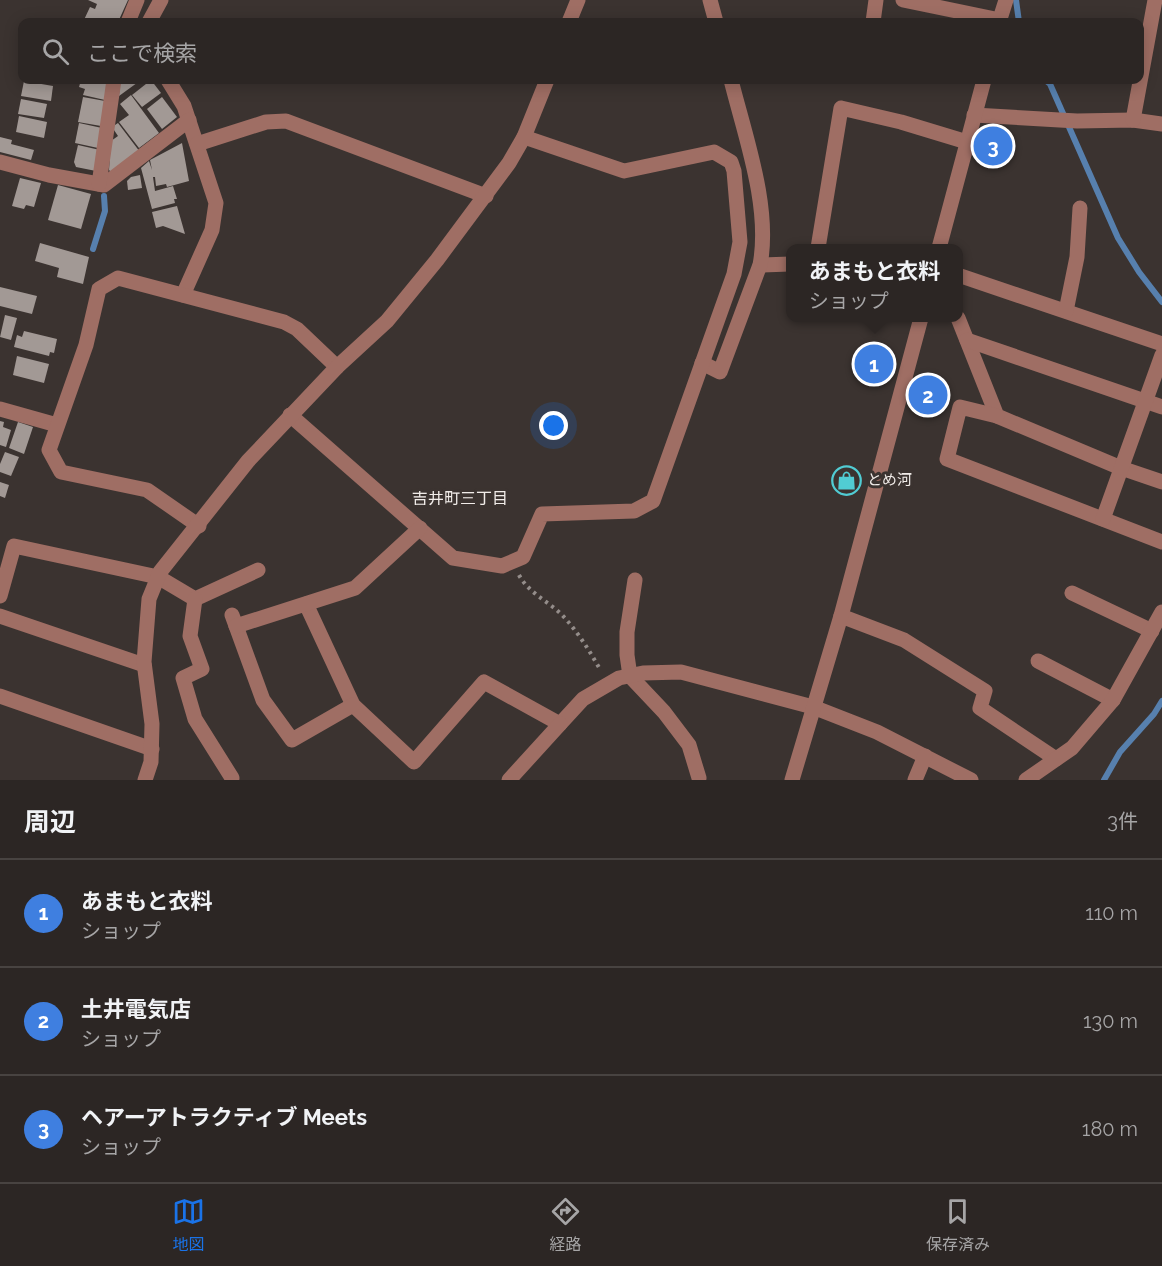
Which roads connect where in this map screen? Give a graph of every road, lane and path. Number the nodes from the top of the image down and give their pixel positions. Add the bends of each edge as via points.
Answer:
1 (137, 0) edge
2 (161, 0) edge
3 (578, 0) edge
4 (710, 0) edge
5 (876, 0) edge
6 (903, 0) edge
7 (1006, 0) edge
8 (1155, 0) edge
9 (130, 18) edge
10 (151, 18) edge
11 (571, 18) edge
12 (715, 18) edge
13 (874, 18) edge
14 (986, 18) edge
15 (1001, 18) edge
16 (1144, 60) edge
17 (114, 84) edge
18 (170, 84) edge
19 (545, 84) edge
20 (732, 84) edge
21 (983, 84) edge
22 (1140, 84) edge
23 (974, 115) junction
24 (189, 120) junction
25 (1133, 120) junction
26 (1162, 124) edge
27 (524, 137) junction
28 (967, 142) junction
29 (197, 144) junction
30 (0, 162) edge
31 (102, 185) junction
32 (486, 196) junction
33 (1080, 208) dead end
34 (819, 244) edge
35 (940, 244) edge
36 (786, 264) edge
37 (760, 265) junction
38 (963, 277) edge
39 (183, 295) junction
40 (1066, 311) junction
41 (920, 322) edge
42 (960, 322) edge
43 (967, 340) junction
44 (1162, 344) edge
45 (1162, 355) edge
46 (702, 363) junction
47 (337, 367) junction
48 (1145, 401) junction
49 (1162, 407) edge
50 (0, 409) edge
51 (290, 415) junction
52 (997, 416) junction
53 (57, 425) junction
54 (1121, 468) junction
55 (1162, 482) edge
56 (1103, 519) junction
57 (199, 526) junction
58 (420, 528) junction
59 (1162, 542) edge
60 (512, 562) junction
61 (258, 570) dead end
62 (158, 577) junction
63 (635, 580) dead end
64 (1, 587) edge
65 (1072, 593) dead end
66 (195, 599) junction
67 (306, 604) junction
68 (1162, 612) edge
69 (0, 616) edge
70 (841, 616) junction
71 (1152, 630) junction
72 (1038, 661) dead end
73 (144, 665) junction
74 (630, 676) junction
75 (609, 684) junction
76 (0, 696) edge
77 (1113, 700) junction
78 (353, 705) junction
79 (813, 707) junction
80 (560, 724) junction
81 (152, 749) junction
82 (925, 756) junction
83 (1056, 759) junction
84 (232, 778) dead end
85 (699, 778) dead end
86 (145, 780) edge
87 (509, 780) edge
88 (792, 780) edge
89 (915, 780) edge
90 (971, 780) edge
91 (1026, 780) edge

1 - 9 street
2 - 10 street
3 - 11 street
4 - 12 street
5 - 13 street
6 - 14 street
7 - 15 street
8 - 16 street
17 - 31 street
18 - 24 street
19 - 27 street
20 - 37 street via 758,184 763,248
21 - 23 street
22 - 25 street
23 - 25 street
23 - 28 street
24 - 29 street
24 - 31 street
25 - 26 street
27 - 32 street
27 - 46 street via 624,171 714,152 731,162 740,242 734,274
28 - 34 street via 841,108
28 - 35 street
29 - 32 street via 266,122 286,121
29 - 39 street via 216,203 212,231
30 - 31 street
32 - 47 street via 387,321
33 - 40 street via 1077,257
36 - 37 street
37 - 46 street via 720,372
38 - 40 street
39 - 47 street via 297,328
39 - 53 street via 118,278 99,289 86,345
40 - 44 street
41 - 70 street
42 - 43 street
43 - 48 street
43 - 52 street
45 - 48 street
46 - 60 street via 653,501 634,511 542,513 523,557
47 - 51 street
48 - 49 street
48 - 54 street
50 - 53 street
51 - 57 street via 248,461
51 - 58 street
52 - 54 street
52 - 56 street via 960,407 947,459
53 - 57 street via 49,450 61,472 147,490
54 - 55 street
54 - 56 street
56 - 59 street
57 - 62 street
58 - 60 street via 453,558 502,567
58 - 67 street via 355,588
60 - 75 path via 524,584 560,613 581,638
61 - 66 street
62 - 64 street via 14,546
62 - 66 street
62 - 73 street via 149,599
63 - 74 street via 627,632
65 - 71 street
66 - 84 street via 190,636 202,669 183,678 195,719
67 - 78 street
67 - 78 street via 234,621 263,700 292,740
68 - 71 street
69 - 73 street
70 - 79 street
70 - 83 street via 904,640 985,691 980,708
71 - 77 street
72 - 77 street
73 - 81 street via 153,724
74 - 75 street
74 - 79 street via 681,672
74 - 85 street via 689,745
75 - 80 street via 583,699
76 - 81 street
77 - 83 street via 1072,748
78 - 80 street via 414,762 484,682
79 - 82 street
79 - 88 street
80 - 87 street
81 - 86 street
82 - 89 street
82 - 90 street
83 - 91 street

